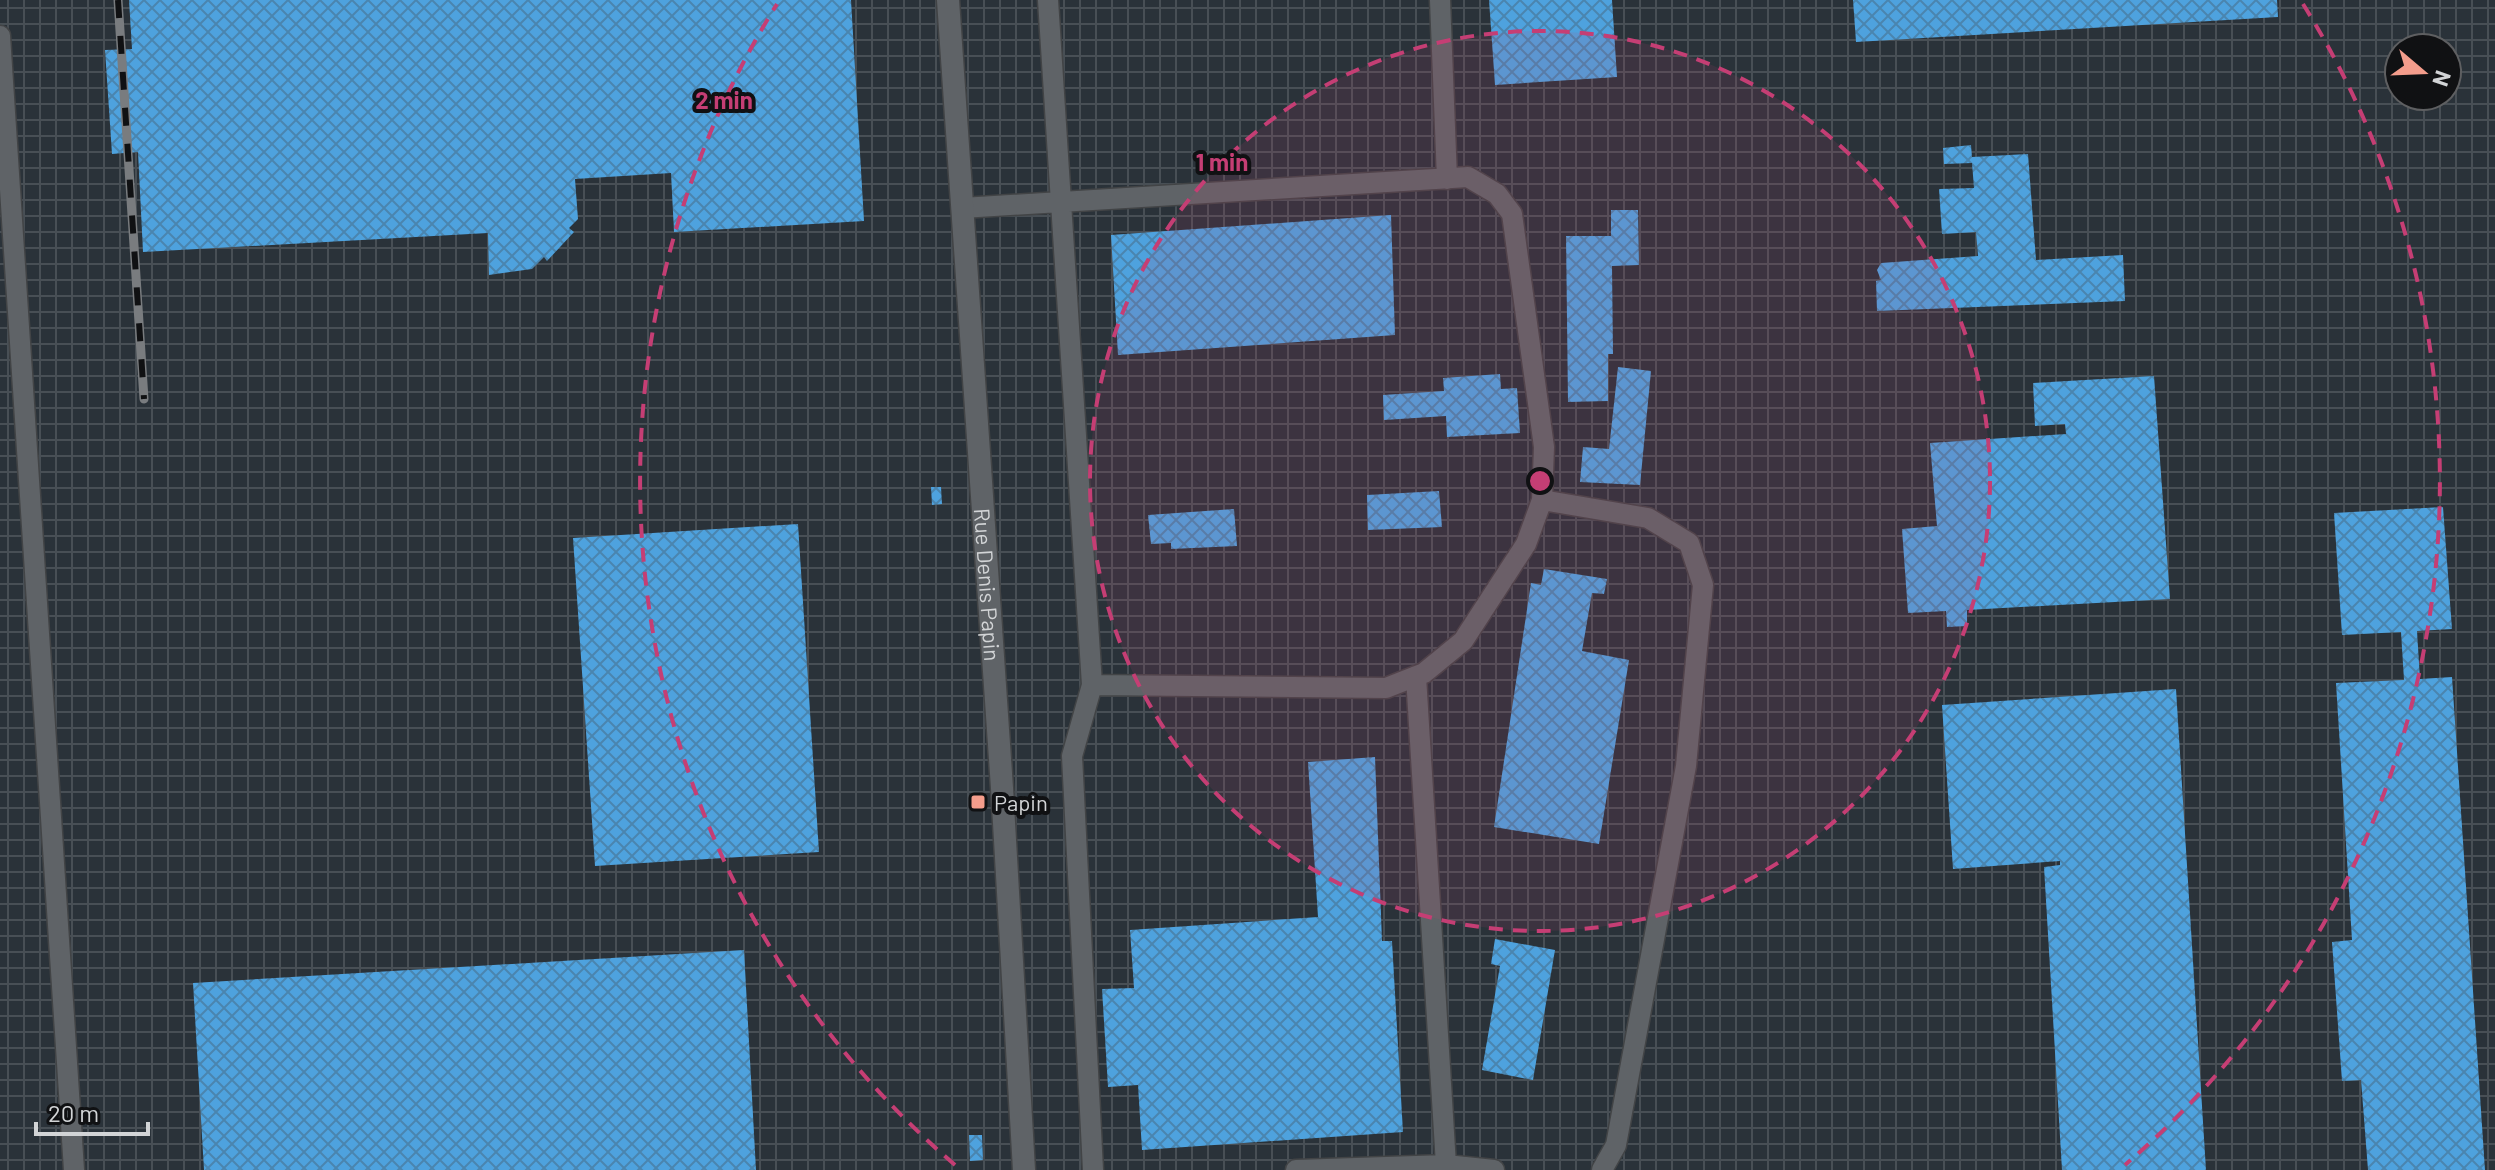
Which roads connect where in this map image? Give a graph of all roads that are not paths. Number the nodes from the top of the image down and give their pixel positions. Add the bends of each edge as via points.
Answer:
1 (948, 0) edge
2 (1048, 0) edge
3 (1440, 0) edge
4 (0, 36) edge
5 (1447, 179) junction
6 (1064, 203) junction
7 (962, 208) junction
8 (1542, 500) junction
9 (1416, 676) junction
10 (1092, 685) junction
11 (1446, 1165) junction
12 (74, 1170) edge
13 (1024, 1170) edge
14 (1093, 1170) edge
15 (1296, 1170) edge
16 (1494, 1170) edge
17 (1602, 1170) edge

1 - 7 street, Rue Denis Papin
2 - 6 lane
3 - 5 lane
4 - 12 lane
5 - 6 lane
5 - 8 lane via 1468,177 1497,194 1512,214 1544,447
6 - 7 lane
6 - 10 lane
7 - 13 street, Rue Denis Papin
8 - 9 lane via 1526,544 1463,641
8 - 17 lane via 1648,518 1689,543 1703,585 1686,766 1616,1145
9 - 10 lane via 1386,688
9 - 11 lane
10 - 14 lane via 1072,756
11 - 15 lane
11 - 16 lane

